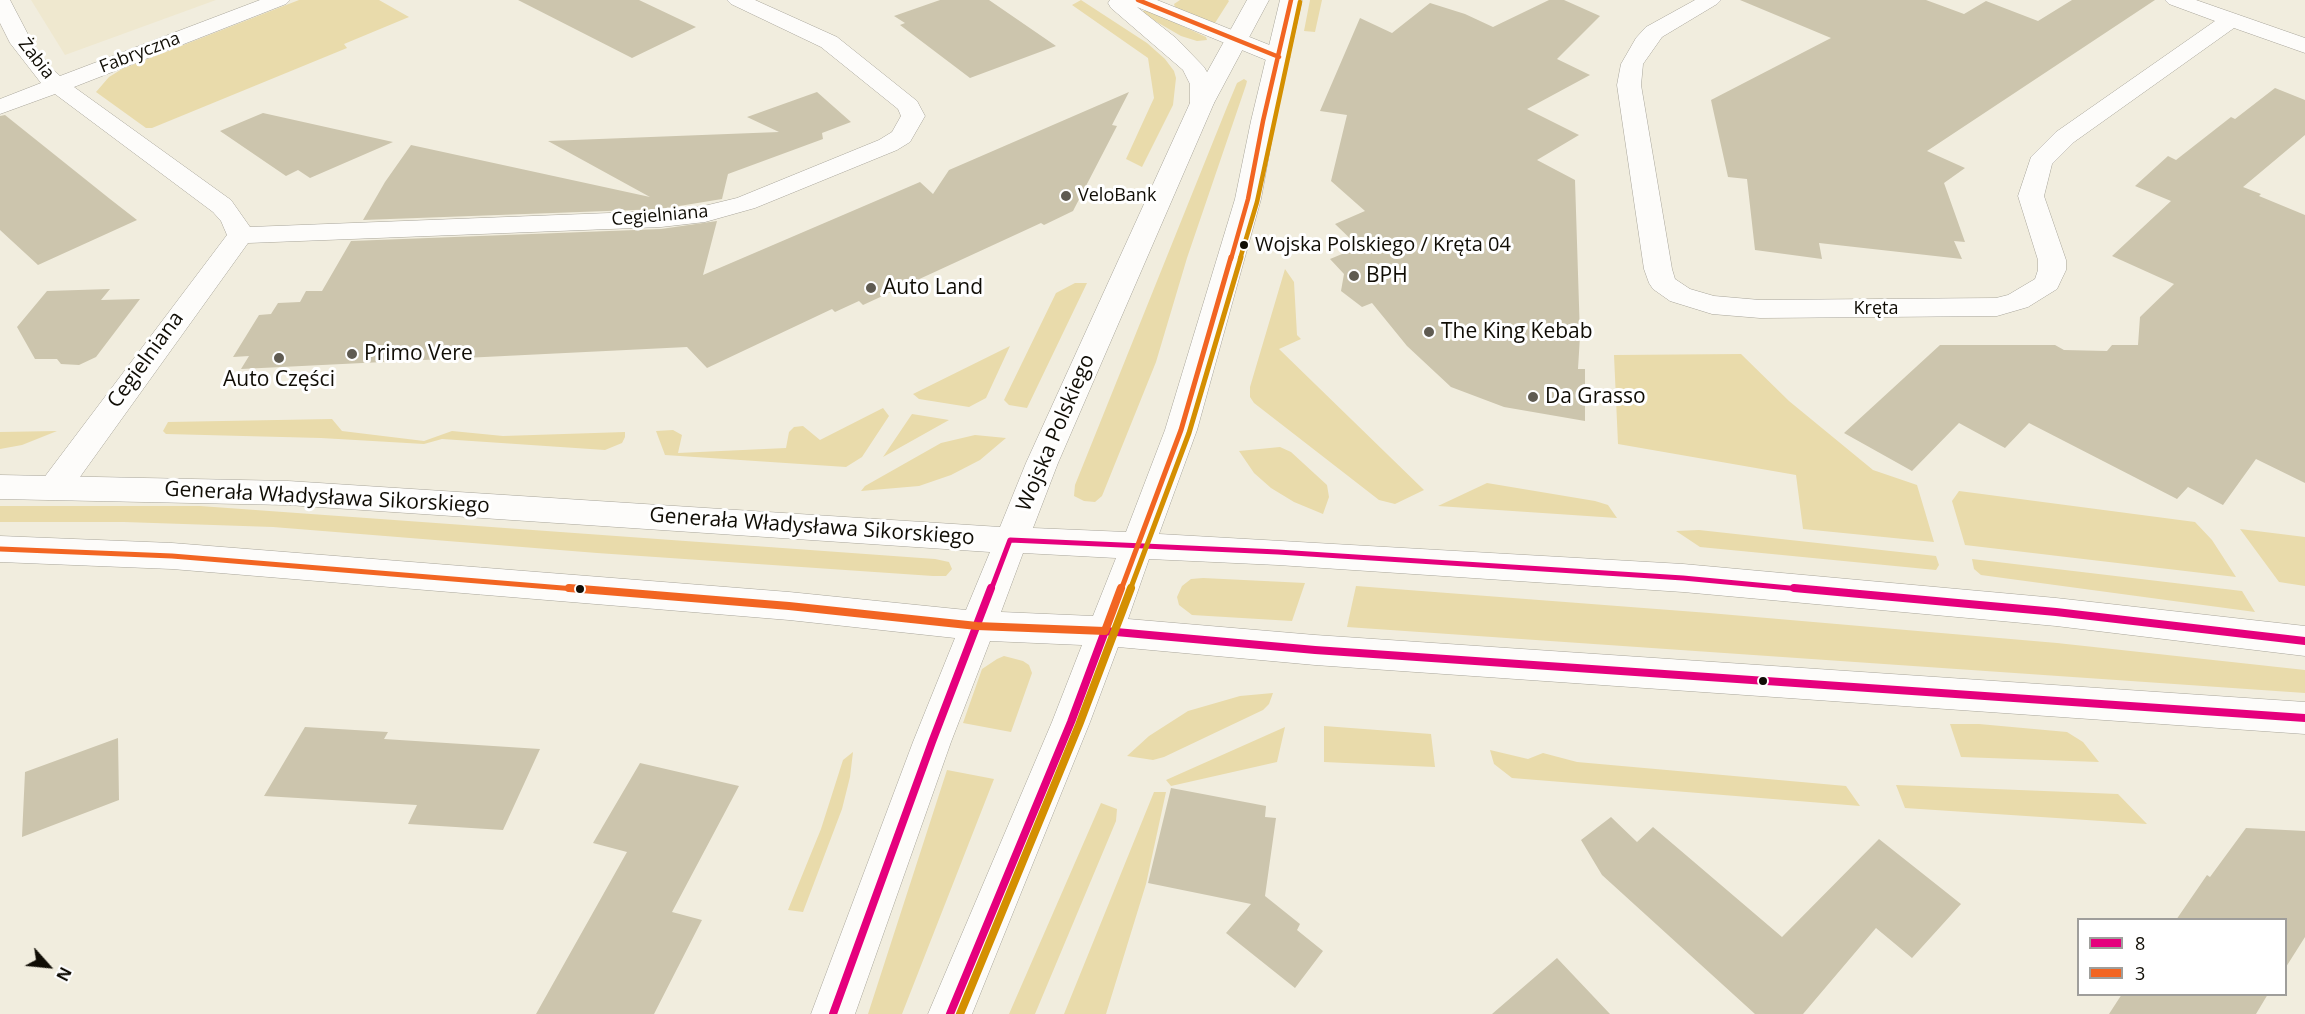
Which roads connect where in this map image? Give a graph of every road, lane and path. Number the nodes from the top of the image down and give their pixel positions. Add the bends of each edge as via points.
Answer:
1 (279, 0) edge
2 (738, 0) edge
3 (1115, 0) edge
4 (1138, 0) edge
5 (1258, 0) edge
6 (1291, 0) edge
7 (1710, 0) edge
8 (2176, 0) edge
9 (0, 1) edge
10 (2231, 20) junction
11 (1237, 39) junction
12 (2305, 46) edge
13 (1279, 57) junction
14 (57, 85) junction
15 (1202, 103) junction
16 (0, 107) edge
17 (240, 235) junction
18 (0, 487) edge
19 (55, 487) junction
20 (1010, 540) junction
21 (1137, 546) junction
22 (0, 549) edge
23 (977, 626) junction
24 (1105, 631) junction
25 (2305, 641) edge
26 (2305, 718) edge
27 (833, 1014) edge
28 (950, 1014) edge

1 - 14 main road, Fabryczna
2 - 17 main road, Cegielniana via 829,42 909,106 913,116 901,137 746,203 705,214 661,219
3 - 15 main road via 1193,67 1202,84
4 - 11 main road
5 - 11 main road, Wojska Polskiego
6 - 13 main road
7 - 10 main road, Kręta via 1654,32 1632,64 1629,85 1656,257 1663,283 1680,295 1712,305 1760,309 1997,308 2034,293 2047,283 2052,270 2031,196 2040,162 2065,136
8 - 10 main road
9 - 14 main road, Żabia via 31,58
10 - 12 main road
11 - 13 main road
11 - 15 main road, Wojska Polskiego
13 - 21 main road via 1248,199 1181,430
14 - 16 main road, Fabryczna
14 - 17 main road via 222,206
15 - 20 main road, Wojska Polskiego
17 - 19 main road, Cegielniana
18 - 19 main road, Generała Władysława Sikorskiego
19 - 20 main road, Generała Władysława Sikorskiego via 288,493
20 - 21 main road, Generała Władysława Sikorskiego
20 - 23 main road, Wojska Polskiego
21 - 24 main road
21 - 25 main road, Generała Władysława Sikorskiego via 1683,579 2056,612
22 - 23 main road via 195,558 789,606
23 - 24 main road
23 - 27 main road, Wojska Polskiego
24 - 26 main road via 1327,651
24 - 28 main road

